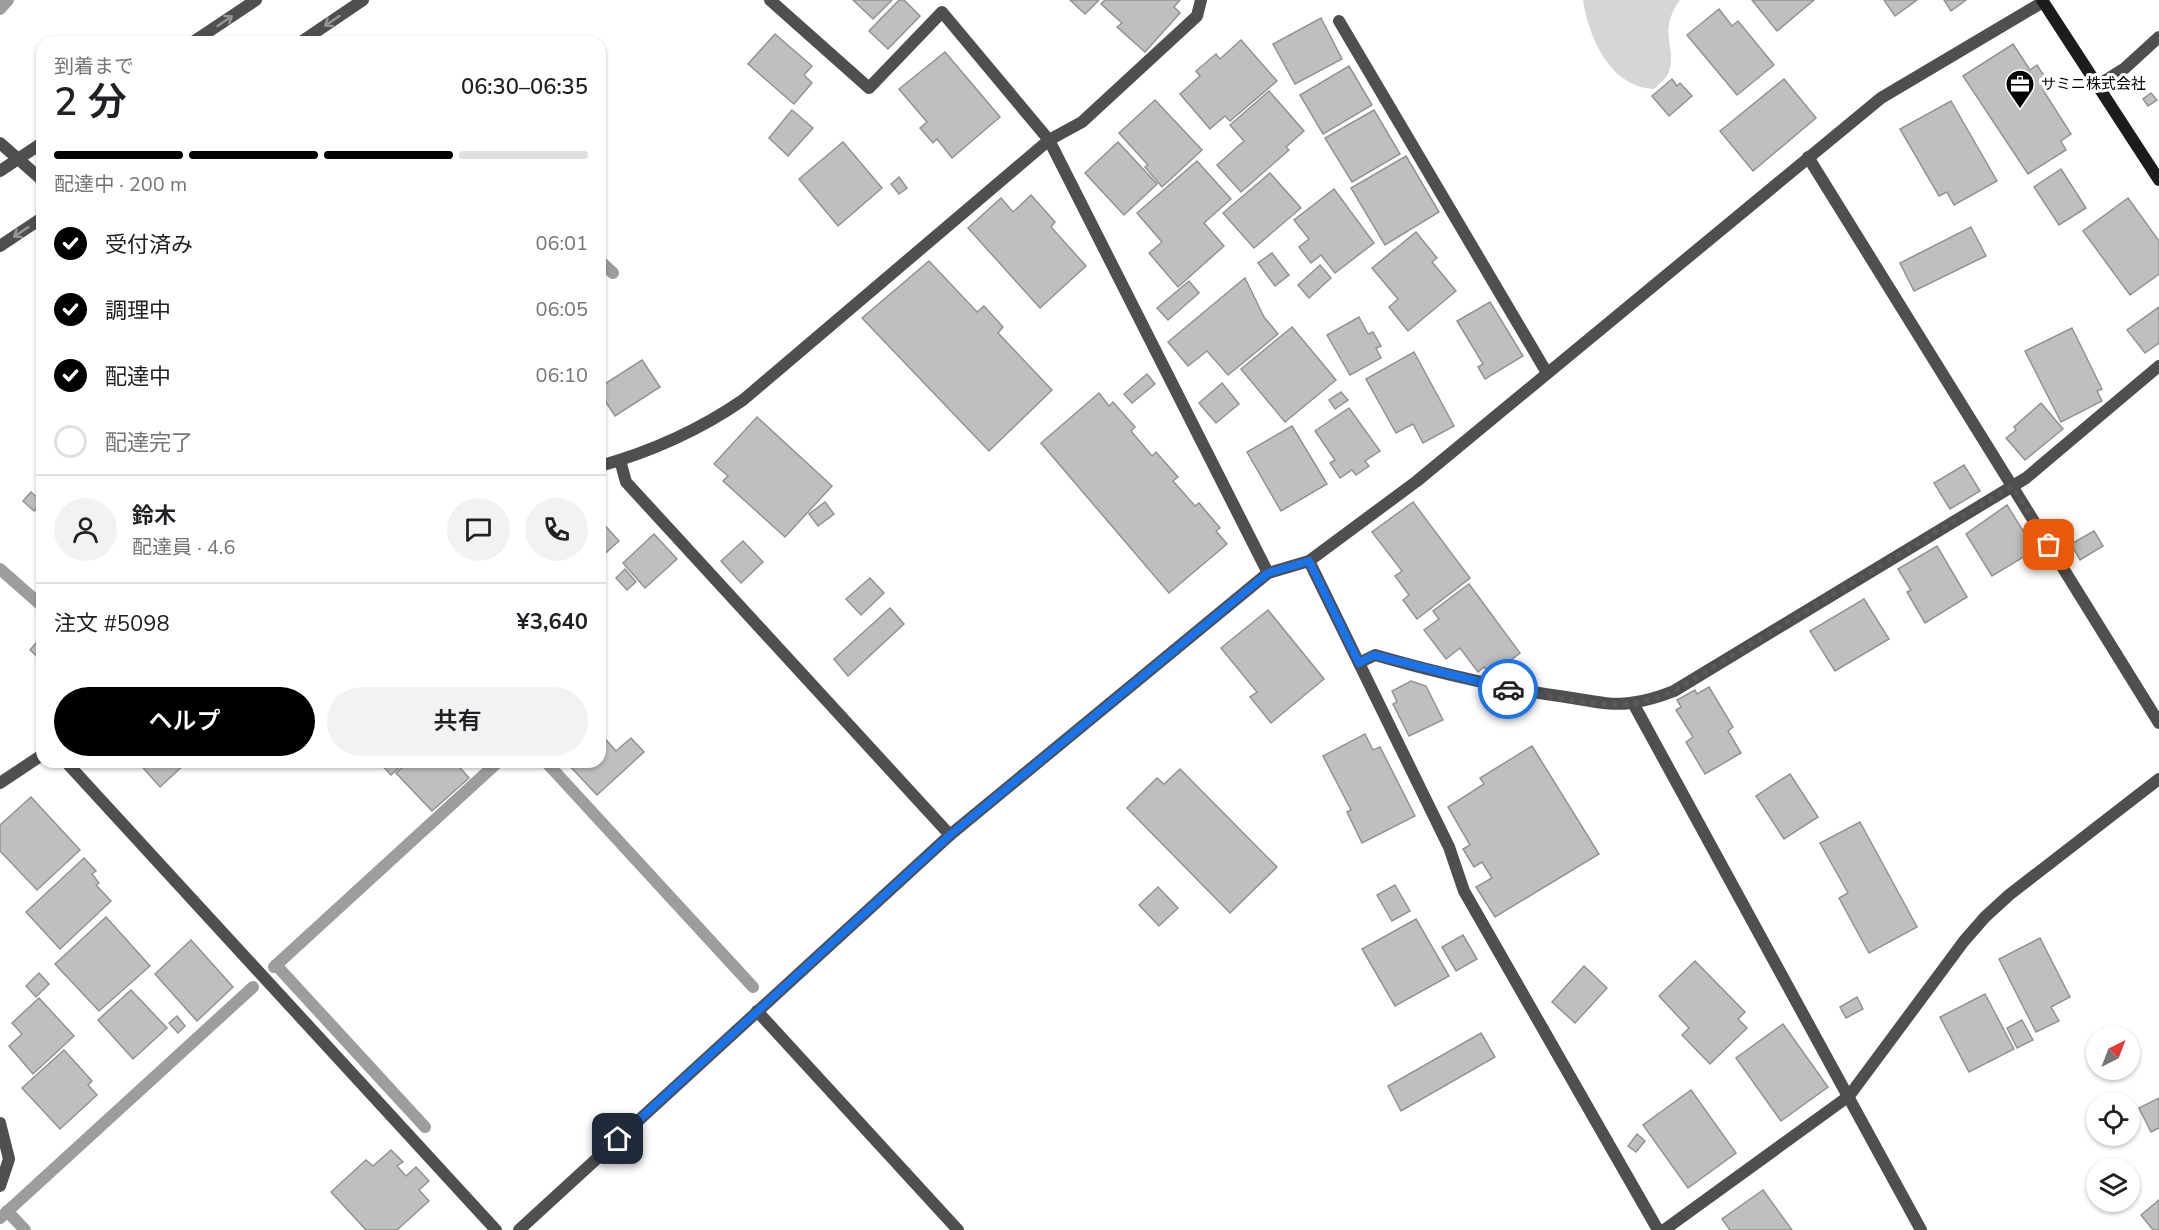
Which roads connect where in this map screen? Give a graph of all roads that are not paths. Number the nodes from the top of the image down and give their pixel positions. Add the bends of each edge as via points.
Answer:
1 (256, 0) edge
2 (363, 0) edge
3 (770, 0) edge
4 (1202, 0) edge
5 (2043, 1) edge
6 (1339, 21) dead end
7 (202, 36) edge
8 (310, 36) edge
9 (2159, 37) edge
10 (2098, 85) junction
11 (1049, 140) junction
12 (0, 143) edge
13 (36, 147) edge
14 (1808, 157) junction
15 (18, 159) junction
16 (0, 171) edge
17 (36, 175) edge
18 (2159, 180) edge
19 (36, 222) edge
20 (0, 246) edge
21 (2159, 366) edge
22 (1547, 373) junction
23 (620, 460) junction
24 (606, 464) edge
25 (2012, 486) junction
26 (1309, 561) junction
27 (1268, 573) junction
28 (1359, 663) junction
29 (1633, 703) junction
30 (2159, 723) edge
31 (36, 759) edge
32 (72, 768) edge
33 (2159, 779) edge
34 (0, 783) edge
35 (950, 835) junction
36 (757, 1011) junction
37 (1849, 1096) junction
38 (0, 1123) edge
39 (0, 1186) edge
40 (496, 1230) edge
41 (519, 1230) edge
42 (958, 1230) edge
43 (1658, 1230) edge
44 (1665, 1230) edge
45 (1921, 1230) edge

7 -> 1 street
2 -> 8 street
3 - 11 street via 869,88 942,12
4 - 11 street via 1197,16 1082,122
5 - 10 main road
5 - 14 street via 1881,98
6 - 22 street
9 - 10 street via 2125,68
10 - 18 main road
11 - 23 street via 743,400 710,423
11 - 27 street
12 - 15 street
13 - 15 street
14 - 22 street
14 - 25 street
15 - 16 street
15 - 17 street
19 -> 20 street
21 - 25 street
22 - 26 street via 1417,481
23 - 24 street
23 - 35 street via 626,482
25 - 29 street via 1674,691
25 - 30 street
26 - 27 street
26 - 28 street
27 - 35 street
28 - 29 street via 1374,655 1491,686 1606,703
28 - 43 street via 1449,846 1464,891
29 - 37 street
31 - 34 street
32 - 40 street
33 - 37 street via 1985,917
35 - 36 street
36 - 41 street
36 - 42 street
37 - 44 street
37 - 45 street
38 - 39 street via 9,1159

